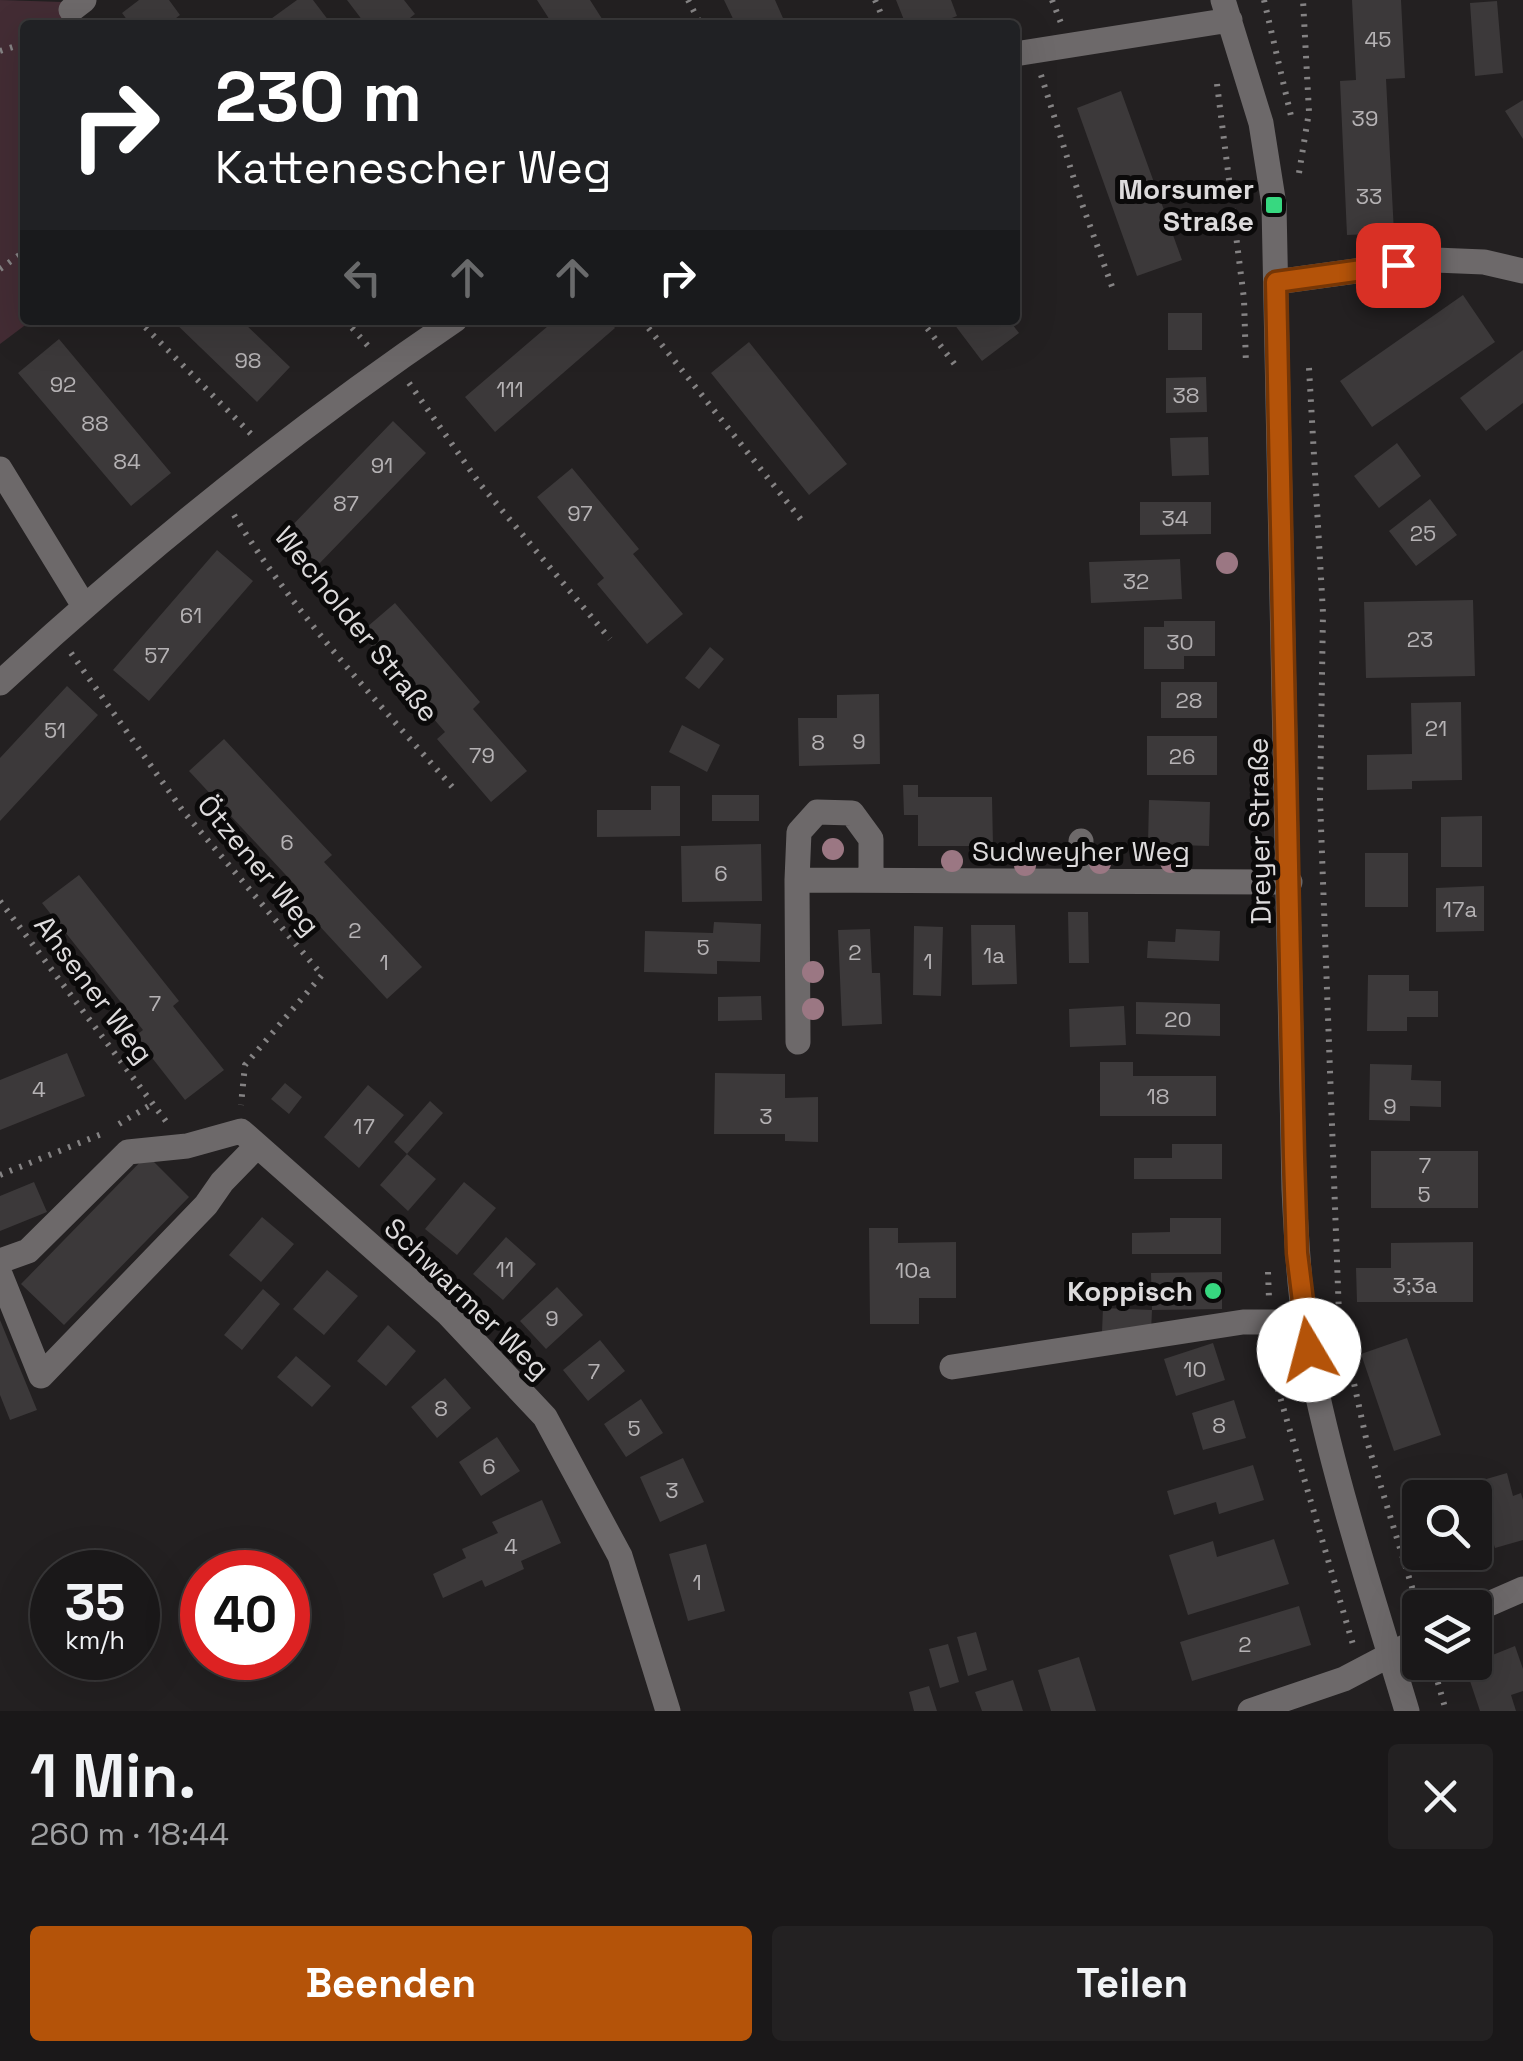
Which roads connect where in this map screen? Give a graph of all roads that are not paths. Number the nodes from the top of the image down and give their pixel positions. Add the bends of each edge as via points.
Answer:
1 (1226, 10) edge
2 (1024, 52) edge
3 (1523, 271) edge
4 (1276, 282) junction
5 (448, 325) edge
6 (0, 469) edge
7 (84, 606) junction
8 (0, 683) edge
9 (1080, 841) dead end
10 (797, 880) junction
11 (871, 880) junction
12 (1080, 881) junction
13 (1290, 882) junction
14 (798, 1042) dead end
15 (249, 1138) junction
16 (0, 1261) edge
17 (0, 1274) edge
18 (1305, 1322) junction
19 (952, 1367) dead end
20 (1523, 1589) edge
21 (1492, 1603) edge
22 (1402, 1649) edge
23 (1390, 1656) junction
24 (668, 1711) edge
25 (1250, 1711) edge
26 (1407, 1711) edge

1 - 2 street
1 - 4 street, Dreyer Straße via 1261,123 1274,205
3 - 4 street via 1435,260
4 - 13 street, Dreyer Straße
5 - 7 street via 268,452
6 - 7 street
7 - 8 street
9 - 12 street
10 - 11 street, Sudweyher Weg
10 - 11 street via 799,832 817,812 852,813 871,839
10 - 14 street
11 - 12 street, Sudweyher Weg
12 - 13 street, Sudweyher Weg
13 - 18 street, Dreyer Straße via 1295,1205
15 - 16 street via 128,1152 28,1251
15 - 17 street via 206,1205 41,1376
15 - 24 street, Schwarmer Weg via 448,1314 545,1417 620,1556
18 - 19 street via 1243,1322
18 - 23 street, Dreyer Straße via 1346,1514
20 - 21 street
22 - 23 street
23 - 25 street
23 - 26 street, Dreyer Straße

